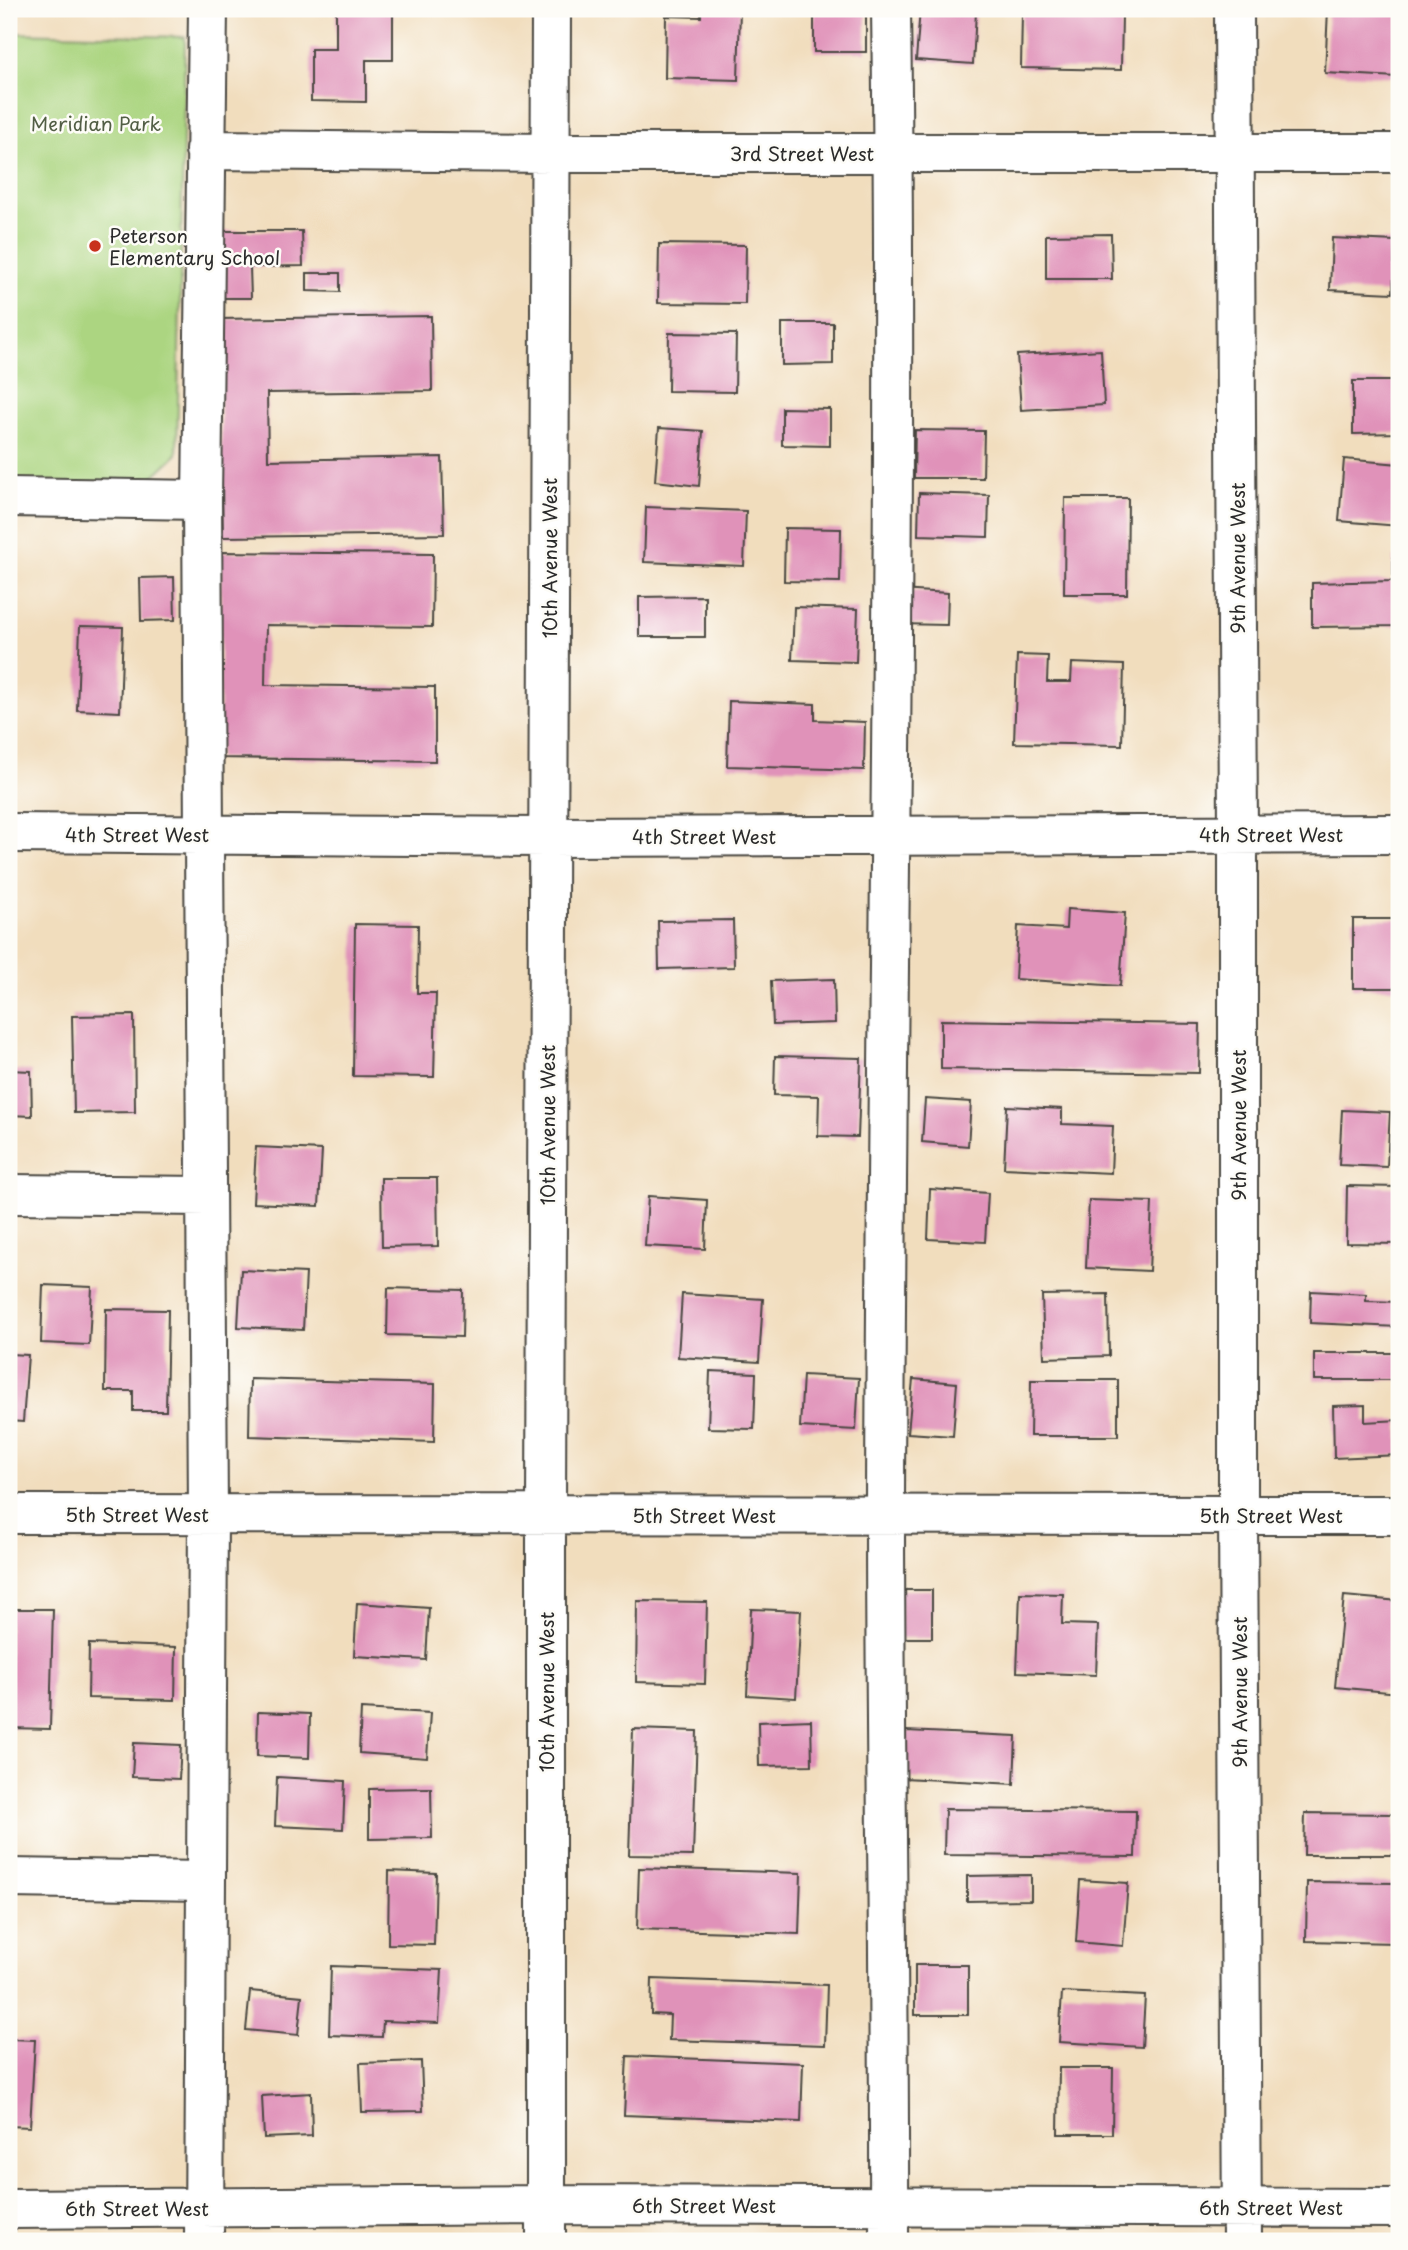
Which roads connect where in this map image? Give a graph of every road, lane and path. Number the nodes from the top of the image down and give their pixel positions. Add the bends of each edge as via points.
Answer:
1 (208, 9) edge
2 (551, 9) edge
3 (891, 9) edge
4 (1234, 9) edge
5 (205, 150) junction
6 (552, 153) junction
7 (893, 153) junction
8 (1234, 153) junction
9 (1399, 153) edge
10 (9, 497) edge
11 (202, 500) junction
12 (9, 833) edge
13 (204, 834) junction
14 (1238, 834) junction
15 (1399, 834) edge
16 (890, 835) junction
17 (547, 837) junction
18 (9, 1194) edge
19 (206, 1196) junction
20 (9, 1514) edge
21 (208, 1514) junction
22 (546, 1514) junction
23 (885, 1515) junction
24 (1237, 1515) junction
25 (1399, 1515) edge
26 (9, 1878) edge
27 (205, 1881) junction
28 (1399, 2208) edge
29 (9, 2209) edge
30 (546, 2223) edge
31 (889, 2223) edge
32 (204, 2224) edge
33 (1242, 2224) edge

1 - 5 street
2 - 6 street, 10th Avenue West
3 - 7 street
4 - 8 street, 9th Avenue West
5 - 6 street, 3rd Street West
5 - 11 street
6 - 7 street, 3rd Street West
6 - 17 street, 10th Avenue West
7 - 8 street, 3rd Street West
7 - 16 street
8 - 9 street, 3rd Street West
8 - 14 street, 9th Avenue West
10 - 11 street
11 - 13 street
12 - 13 street, 4th Street West
13 - 17 street, 4th Street West
13 - 19 street
14 - 15 street, 4th Street West
14 - 16 street, 4th Street West
14 - 24 street, 9th Avenue West
16 - 17 street, 4th Street West
16 - 23 street
17 - 22 street, 10th Avenue West
18 - 19 street
19 - 21 street
20 - 21 street, 5th Street West
21 - 22 street, 5th Street West
21 - 27 street
22 - 23 street, 5th Street West
22 - 30 street, 10th Avenue West
23 - 24 street, 5th Street West
23 - 31 street
24 - 25 street, 5th Street West
24 - 33 street, 9th Avenue West
26 - 27 street
27 - 32 street
28 - 33 street, 6th Street West
29 - 32 street, 6th Street West
30 - 31 street, 6th Street West
30 - 32 street, 6th Street West
31 - 33 street, 6th Street West

